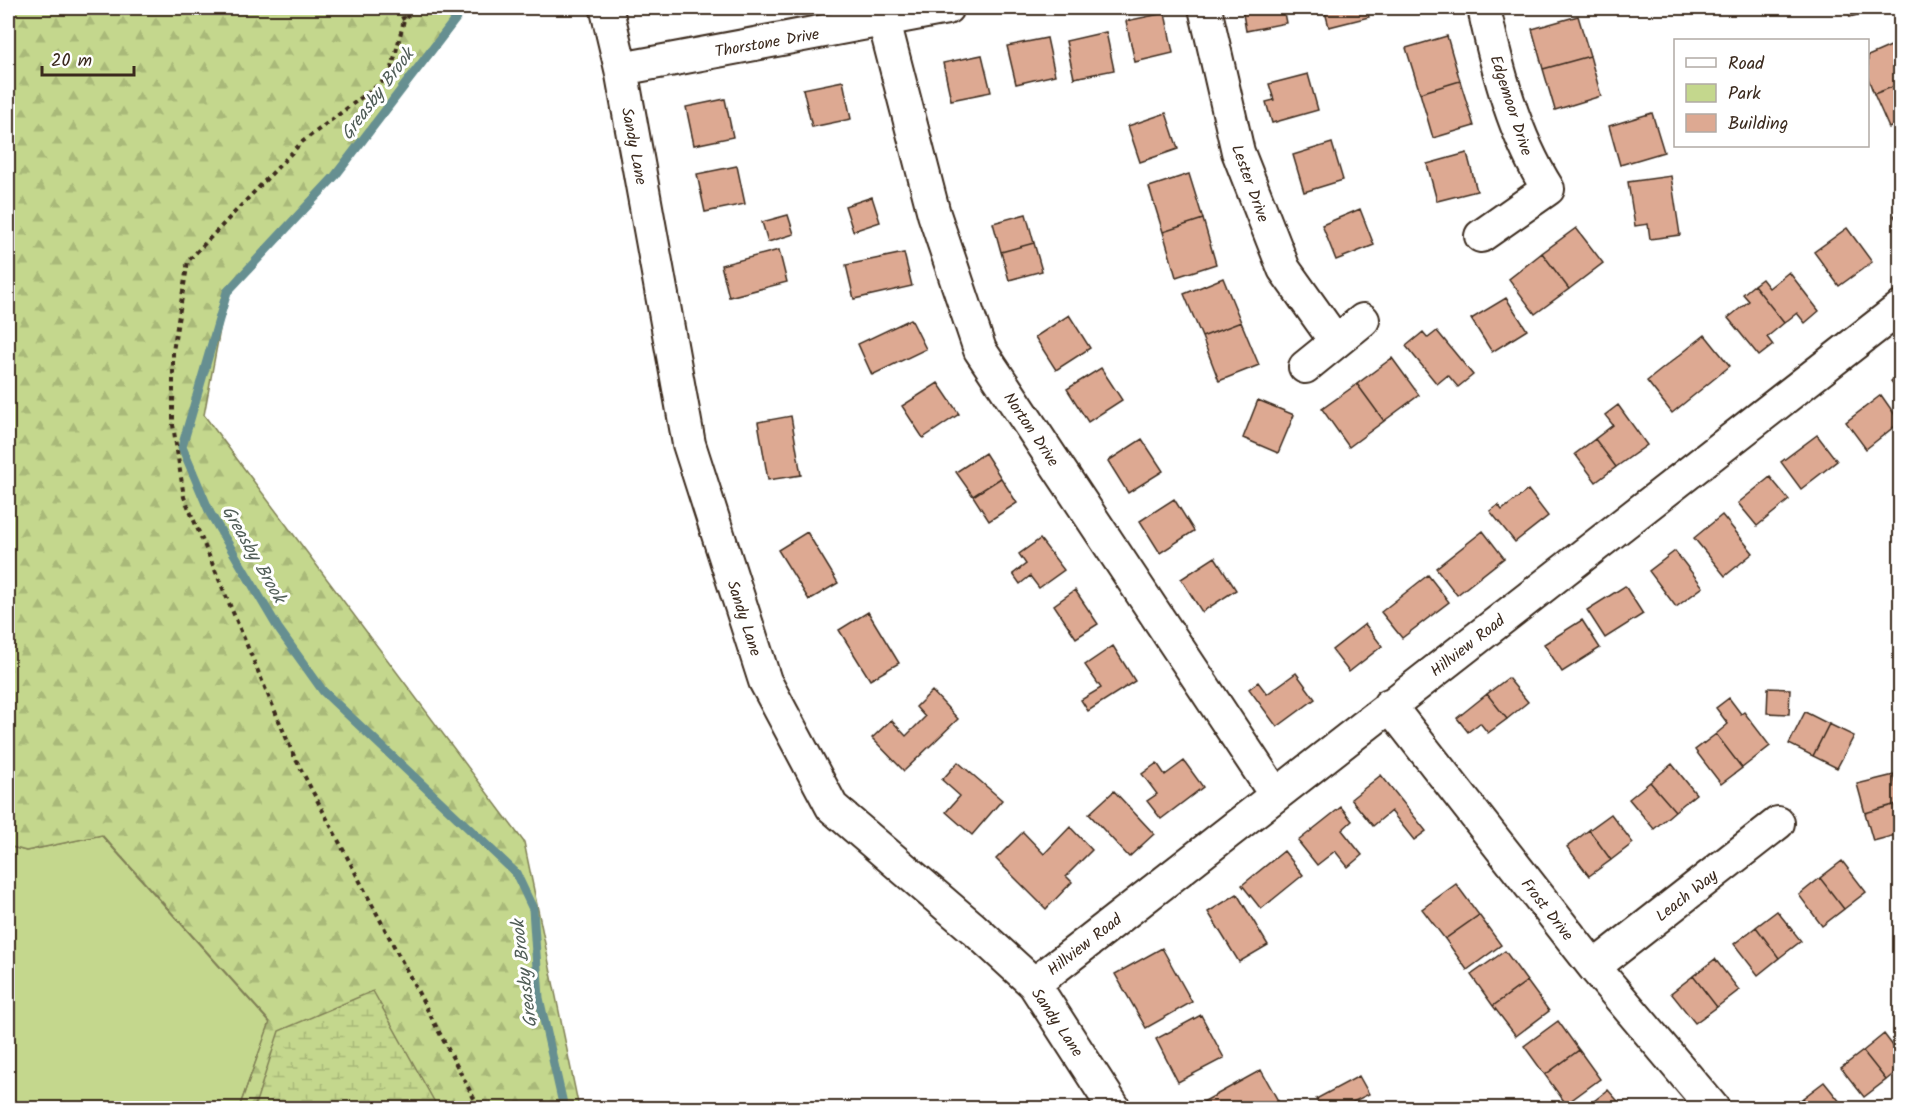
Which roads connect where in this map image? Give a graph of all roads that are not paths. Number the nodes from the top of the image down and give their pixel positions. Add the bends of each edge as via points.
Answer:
1 (947, 8) edge
2 (1205, 8) edge
3 (1484, 8) edge
4 (607, 10) dead end
5 (884, 21) junction
6 (621, 69) junction
7 (1481, 236) dead end
8 (1900, 308) edge
9 (1363, 320) dead end
10 (1336, 342) junction
11 (1305, 367) dead end
12 (1389, 705) junction
13 (1275, 794) junction
14 (1778, 823) dead end
15 (1594, 967) junction
16 (1034, 984) junction
17 (1114, 1108) edge
18 (1713, 1108) edge

1 - 5 street, Thorstone Drive
2 - 10 street, Lester Drive via 1238,152 1284,269
3 - 7 street, Edgemoor Drive via 1529,160 1548,189
4 - 6 street, Sandy Lane
5 - 6 street, Thorstone Drive
5 - 13 street, Norton Drive via 934,214 980,350
6 - 16 street, Sandy Lane via 689,444 765,681 832,807
8 - 12 street, Hillview Road
9 - 10 street
10 - 11 street
12 - 13 street, Hillview Road
12 - 15 street, Frost Drive
13 - 16 street, Hillview Road
14 - 15 street, Leach Way
15 - 18 street, Frost Drive
16 - 17 street, Sandy Lane

